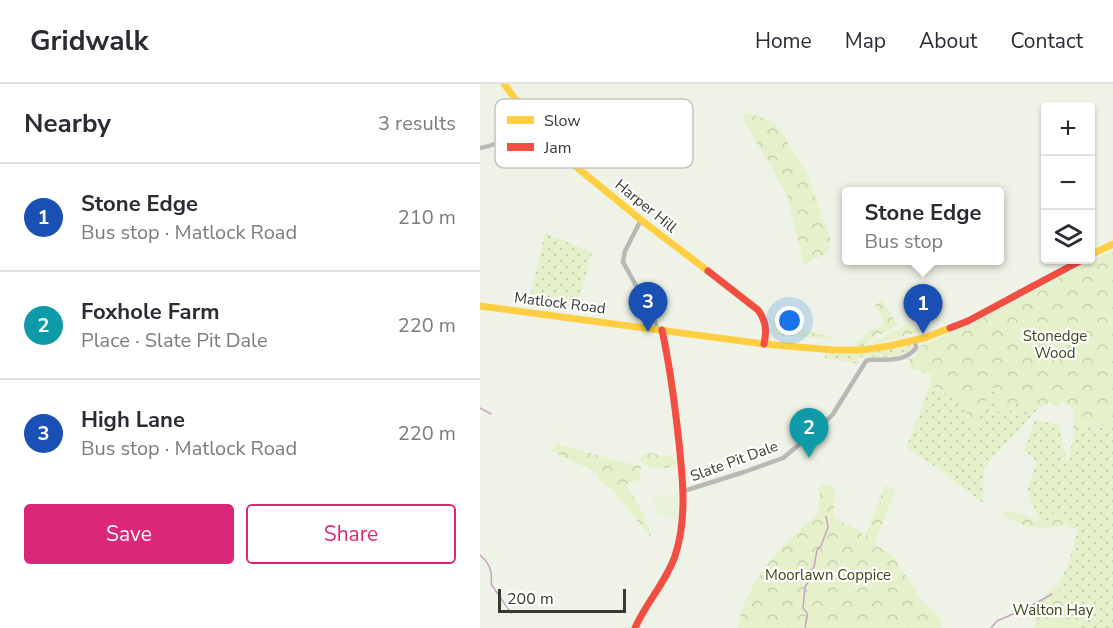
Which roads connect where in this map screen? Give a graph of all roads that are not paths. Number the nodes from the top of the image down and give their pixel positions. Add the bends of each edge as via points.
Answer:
1 (504, 84) edge
2 (516, 99) edge
3 (495, 144) edge
4 (480, 148) edge
5 (578, 168) edge
6 (641, 220) junction
7 (1113, 243) edge
8 (1095, 252) edge
9 (1075, 264) edge
10 (480, 306) edge
11 (660, 330) junction
12 (915, 340) junction
13 (764, 344) junction
14 (684, 491) junction
15 (635, 628) edge

1 - 2 street, Harper Hill
3 - 4 street
5 - 6 street, Harper Hill
6 - 11 street via 622,262
6 - 13 street, Harper Hill via 764,316
7 - 8 street
9 - 12 street, Matlock Road via 968,321
10 - 11 street, Matlock Road
11 - 13 street, Matlock Road
11 - 14 street via 676,407
12 - 13 street, Matlock Road via 862,350
12 - 14 street, Slate Pit Dale via 916,348 911,354 866,361 833,414 783,458
14 - 15 street via 675,555

